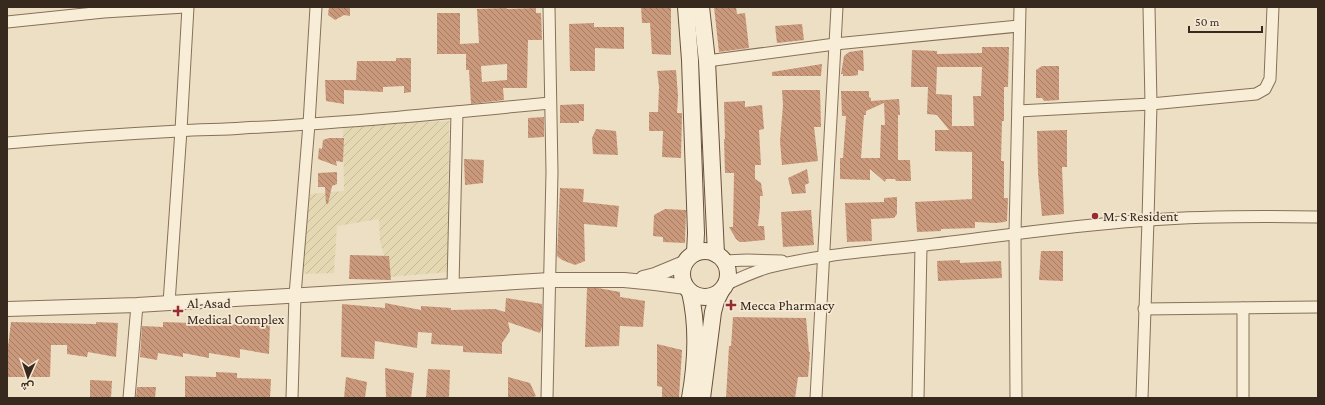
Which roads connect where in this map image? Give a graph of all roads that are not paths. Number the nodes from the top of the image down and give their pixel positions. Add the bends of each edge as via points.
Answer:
1 (187, 7) edge
2 (316, 7) edge
3 (549, 7) edge
4 (686, 7) edge
5 (702, 7) edge
6 (837, 7) edge
7 (1020, 7) edge
8 (1149, 7) edge
9 (1273, 7) edge
10 (7, 22) edge
11 (1019, 26) junction
12 (835, 44) junction
13 (707, 61) junction
14 (550, 103) junction
15 (1150, 104) junction
16 (1018, 111) junction
17 (457, 112) junction
18 (309, 124) junction
19 (181, 130) junction
20 (7, 143) edge
21 (1318, 217) edge
22 (1148, 220) junction
23 (714, 232) junction
24 (696, 233) junction
25 (1015, 233) junction
26 (921, 246) junction
27 (823, 256) junction
28 (720, 257) junction
29 (690, 258) junction
30 (793, 262) junction
31 (550, 280) junction
32 (624, 280) junction
33 (453, 286) junction
34 (723, 288) junction
35 (688, 289) junction
36 (295, 295) junction
37 (169, 303) junction
38 (138, 305) junction
39 (1318, 307) edge
40 (1243, 308) junction
41 (1144, 309) junction
42 (7, 310) edge
43 (713, 312) junction
44 (694, 313) junction
45 (129, 398) edge
46 (292, 398) edge
47 (547, 398) edge
48 (690, 398) edge
49 (702, 398) edge
50 (816, 398) edge
51 (918, 398) edge
52 (1016, 398) edge
53 (1142, 398) edge
54 (1243, 398) edge

1 - 10 street
1 - 19 street
2 - 18 street
3 - 14 street
4 - 24 main road
5 - 13 main road
6 - 12 street
7 - 11 street
8 - 15 street
9 - 15 street via 1272,70 1265,89 1256,94
11 - 12 street
11 - 16 street
12 - 13 street
12 - 27 street
13 - 23 main road
14 - 17 street
14 - 31 street
15 - 16 street
15 - 22 street
16 - 25 street
17 - 18 street
17 - 33 street
18 - 19 street
18 - 36 street
19 - 20 street
19 - 37 street
21 - 22 street via 1231,216
22 - 25 street
22 - 41 street
23 - 24 main road via 708,237
23 - 28 main road
24 - 29 main road
25 - 26 street
25 - 52 street
26 - 27 street
26 - 51 street
27 - 30 street
27 - 50 street
28 - 29 main road via 709,251 702,251
28 - 30 street
28 - 34 main road via 728,269 728,277
29 - 32 street via 655,275
29 - 35 main road via 682,275
30 - 34 street via 754,272
31 - 32 street
31 - 33 street
31 - 47 street
32 - 35 street
33 - 36 street
34 - 35 main road via 709,297 695,295
34 - 43 main road
35 - 44 main road
36 - 37 street
36 - 46 street
37 - 38 street
38 - 42 street
38 - 45 street
39 - 40 street
40 - 41 street
40 - 54 street
41 - 53 street
43 - 44 main road
43 - 49 main road
44 - 48 main road via 695,353

